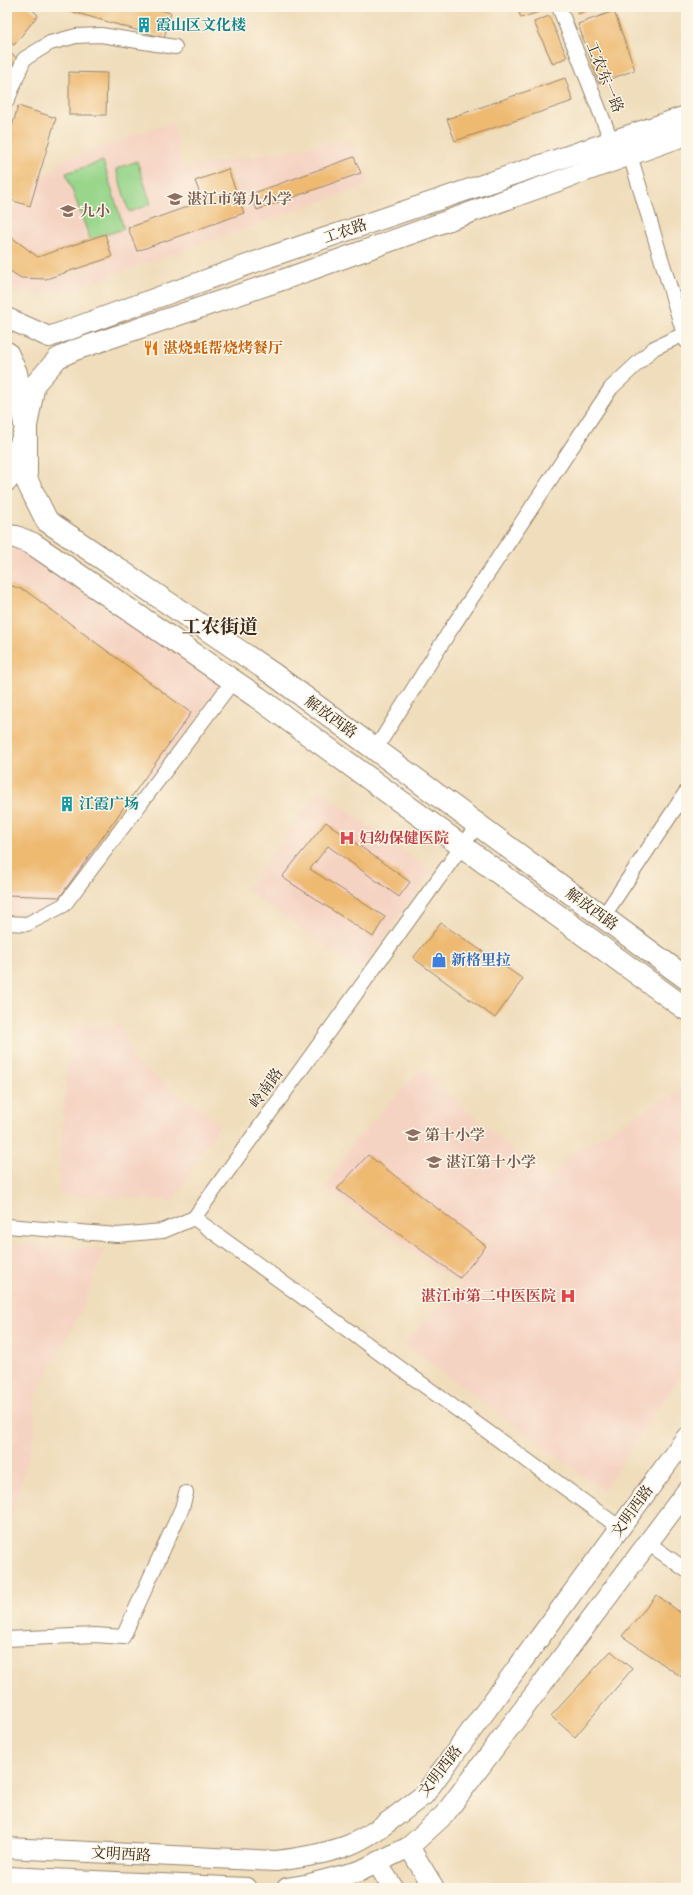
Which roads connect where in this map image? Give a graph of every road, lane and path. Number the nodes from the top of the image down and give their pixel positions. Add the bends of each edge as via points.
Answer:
1 (559, 7) edge
2 (176, 47) dead end
3 (7, 102) edge
4 (686, 116) edge
5 (686, 135) edge
6 (612, 141) junction
7 (624, 157) junction
8 (7, 318) edge
9 (685, 338) edge
10 (7, 353) edge
11 (26, 430) junction
12 (7, 480) edge
13 (7, 536) edge
14 (233, 681) junction
15 (375, 750) junction
16 (686, 792) edge
17 (478, 824) junction
18 (463, 847) junction
19 (603, 917) junction
20 (7, 923) edge
21 (686, 978) edge
22 (686, 1009) edge
23 (194, 1218) junction
24 (7, 1226) edge
25 (686, 1438) edge
26 (686, 1492) edge
27 (186, 1493) dead end
28 (620, 1528) junction
29 (648, 1543) junction
30 (686, 1570) edge
31 (7, 1640) edge
32 (409, 1847) junction
33 (7, 1848) edge
34 (377, 1863) junction
35 (7, 1877) edge
36 (247, 1888) edge
37 (287, 1888) edge
38 (393, 1888) edge
39 (434, 1888) edge

1 - 6 street, 工农东一路
2 - 3 street via 101,35 76,36 50,44 24,59
4 - 6 street, 工农路
5 - 7 street, 工农路
6 - 7 street, 工农东一路
6 - 8 street, 工农路 via 269,257 49,337
7 - 9 street, 工农东一路
7 - 11 street, 工农路 via 288,278 75,350 58,358 35,384
9 - 15 street via 654,348 611,388 451,629
10 - 11 main road, 解放西路 via 16,373
11 - 12 main road
11 - 15 main road, 解放西路 via 26,479 47,521 273,674
13 - 14 main road, 解放西路 via 34,544
14 - 18 main road, 解放西路
14 - 20 street via 64,906 27,924
15 - 17 main road, 解放西路
16 - 19 street
17 - 18 street, 岭南路
17 - 19 main road, 解放西路
18 - 22 main road, 解放西路
18 - 23 street, 岭南路
19 - 21 main road, 解放西路
23 - 24 street via 163,1231 117,1235
23 - 28 street
25 - 28 street, 文明西路
26 - 29 street, 文明西路
27 - 31 street via 182,1508 123,1637 95,1635
28 - 33 street, 文明西路 via 424,1795 379,1828 349,1845 305,1857 276,1861
29 - 30 street
29 - 32 street, 文明西路 via 444,1816
32 - 34 street, 文明西路
32 - 39 street
34 - 37 street, 文明西路 via 360,1871
34 - 38 street
35 - 36 street, 文明西路

